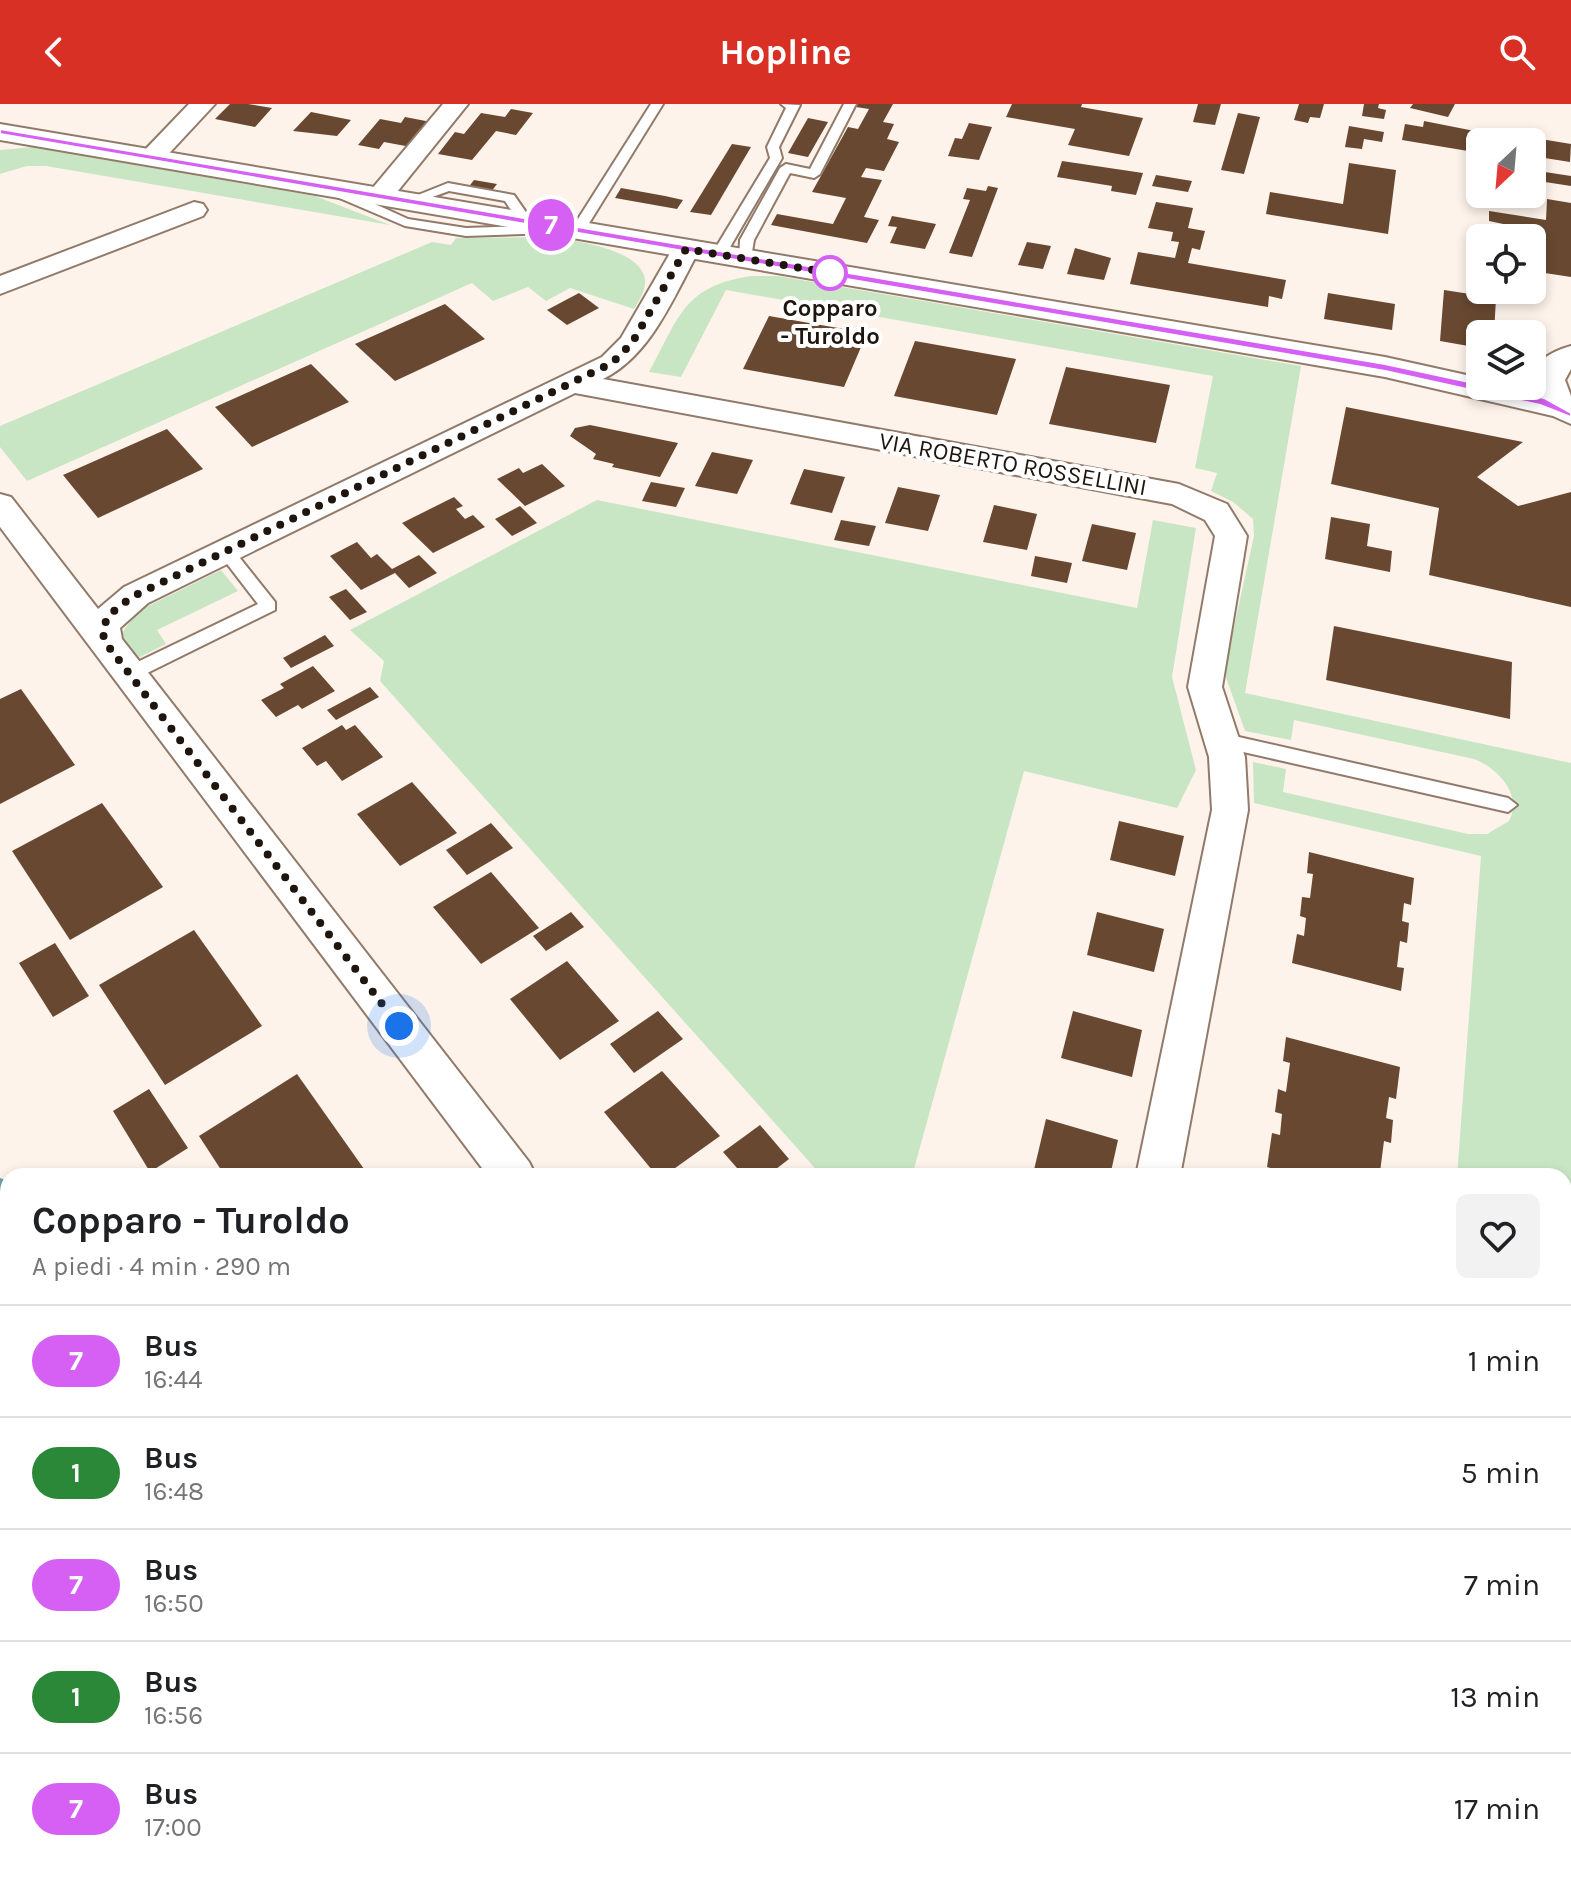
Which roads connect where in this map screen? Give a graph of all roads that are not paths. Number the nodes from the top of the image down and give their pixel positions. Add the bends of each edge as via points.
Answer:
1 (203, 104) edge
2 (456, 104) edge
3 (657, 104) edge
4 (787, 104) edge
5 (850, 104) edge
6 (0, 132) edge
7 (152, 157) junction
8 (324, 187) junction
9 (380, 196) junction
10 (194, 210) dead end
11 (573, 229) junction
12 (686, 249) junction
13 (731, 256) junction
14 (0, 286) edge
15 (1552, 364) edge
16 (1385, 367) junction
17 (1466, 372) edge
18 (574, 383) junction
19 (1566, 410) edge
20 (0, 505) edge
21 (226, 552) junction
22 (105, 642) junction
23 (129, 674) junction
24 (1221, 740) junction
25 (1508, 805) dead end
26 (508, 1168) edge
27 (1160, 1168) edge

1 - 7 street
2 - 9 street
3 - 11 lane
4 - 13 lane via 794,105 773,147 776,158
5 - 13 lane via 814,174 786,168 747,240
6 - 7 street
7 - 8 street
8 - 9 street
8 - 11 lane via 405,222 466,232
9 - 11 street
10 - 14 street
11 - 12 street
12 - 13 street
12 - 18 street via 626,351
13 - 16 street
15 - 19 street via 1547,385
16 - 17 street
16 - 19 street
18 - 21 street
18 - 24 street, VIA ROBERTO ROSSELLINI via 1179,495 1208,507 1227,524 1231,536 1205,679
20 - 22 street
21 - 22 street via 123,603 107,619
21 - 23 lane via 269,606
22 - 23 street
23 - 26 street
24 - 25 lane
24 - 27 street, VIA ROBERTO ROSSELLINI via 1230,771 1230,810

